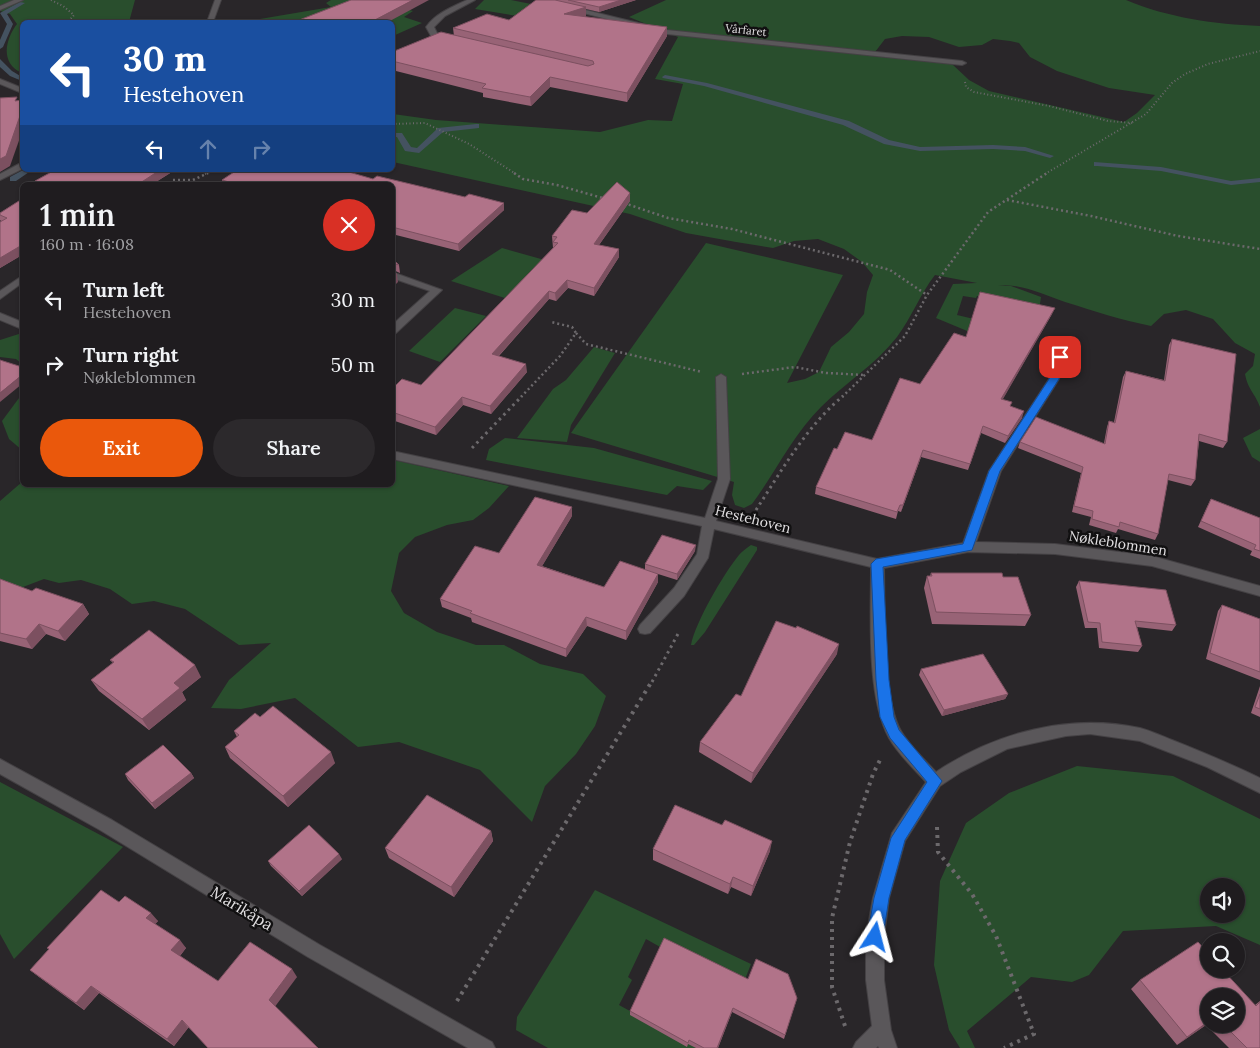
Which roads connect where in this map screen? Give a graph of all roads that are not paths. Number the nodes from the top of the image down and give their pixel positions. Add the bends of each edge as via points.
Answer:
1 (20, 0) edge
2 (218, 0) edge
3 (472, 0) edge
4 (556, 6) edge
5 (0, 8) edge
6 (211, 20) edge
7 (459, 41) edge
8 (962, 63) dead end
9 (0, 81) edge
10 (20, 90) edge
11 (20, 167) edge
12 (0, 178) edge
13 (395, 276) edge
14 (20, 281) edge
15 (0, 296) edge
16 (0, 316) edge
17 (20, 325) edge
18 (395, 328) edge
19 (1060, 357) dead end
20 (721, 377) dead end
21 (395, 455) edge
22 (709, 524) junction
23 (968, 547) junction
24 (876, 564) junction
25 (1260, 590) edge
26 (645, 629) dead end
27 (0, 766) edge
28 (935, 781) junction
29 (1260, 786) edge
30 (882, 1030) junction
31 (486, 1048) edge
32 (862, 1048) edge
33 (888, 1048) edge

1 - 5 street
2 - 6 street
3 - 7 street via 432,22 430,27 434,34
4 - 8 street, Vårfaret via 667,32
9 - 10 street
11 - 12 street
13 - 18 street via 437,290
14 - 15 street
16 - 17 street
19 - 23 street via 1054,379 995,471
20 - 22 street via 724,479
21 - 22 street, Hestehoven
22 - 24 street, Hestehoven
22 - 26 street via 702,555 679,592
23 - 24 street, Nøkleblommen
23 - 25 street, Nøkleblommen via 1055,549 1152,561
24 - 28 street via 887,717 894,734
27 - 31 street, Marikåpa
28 - 29 street via 1004,743 1090,728 1142,735 1212,762
28 - 30 street via 898,838 881,898 875,937 875,980
30 - 32 street
30 - 33 street

